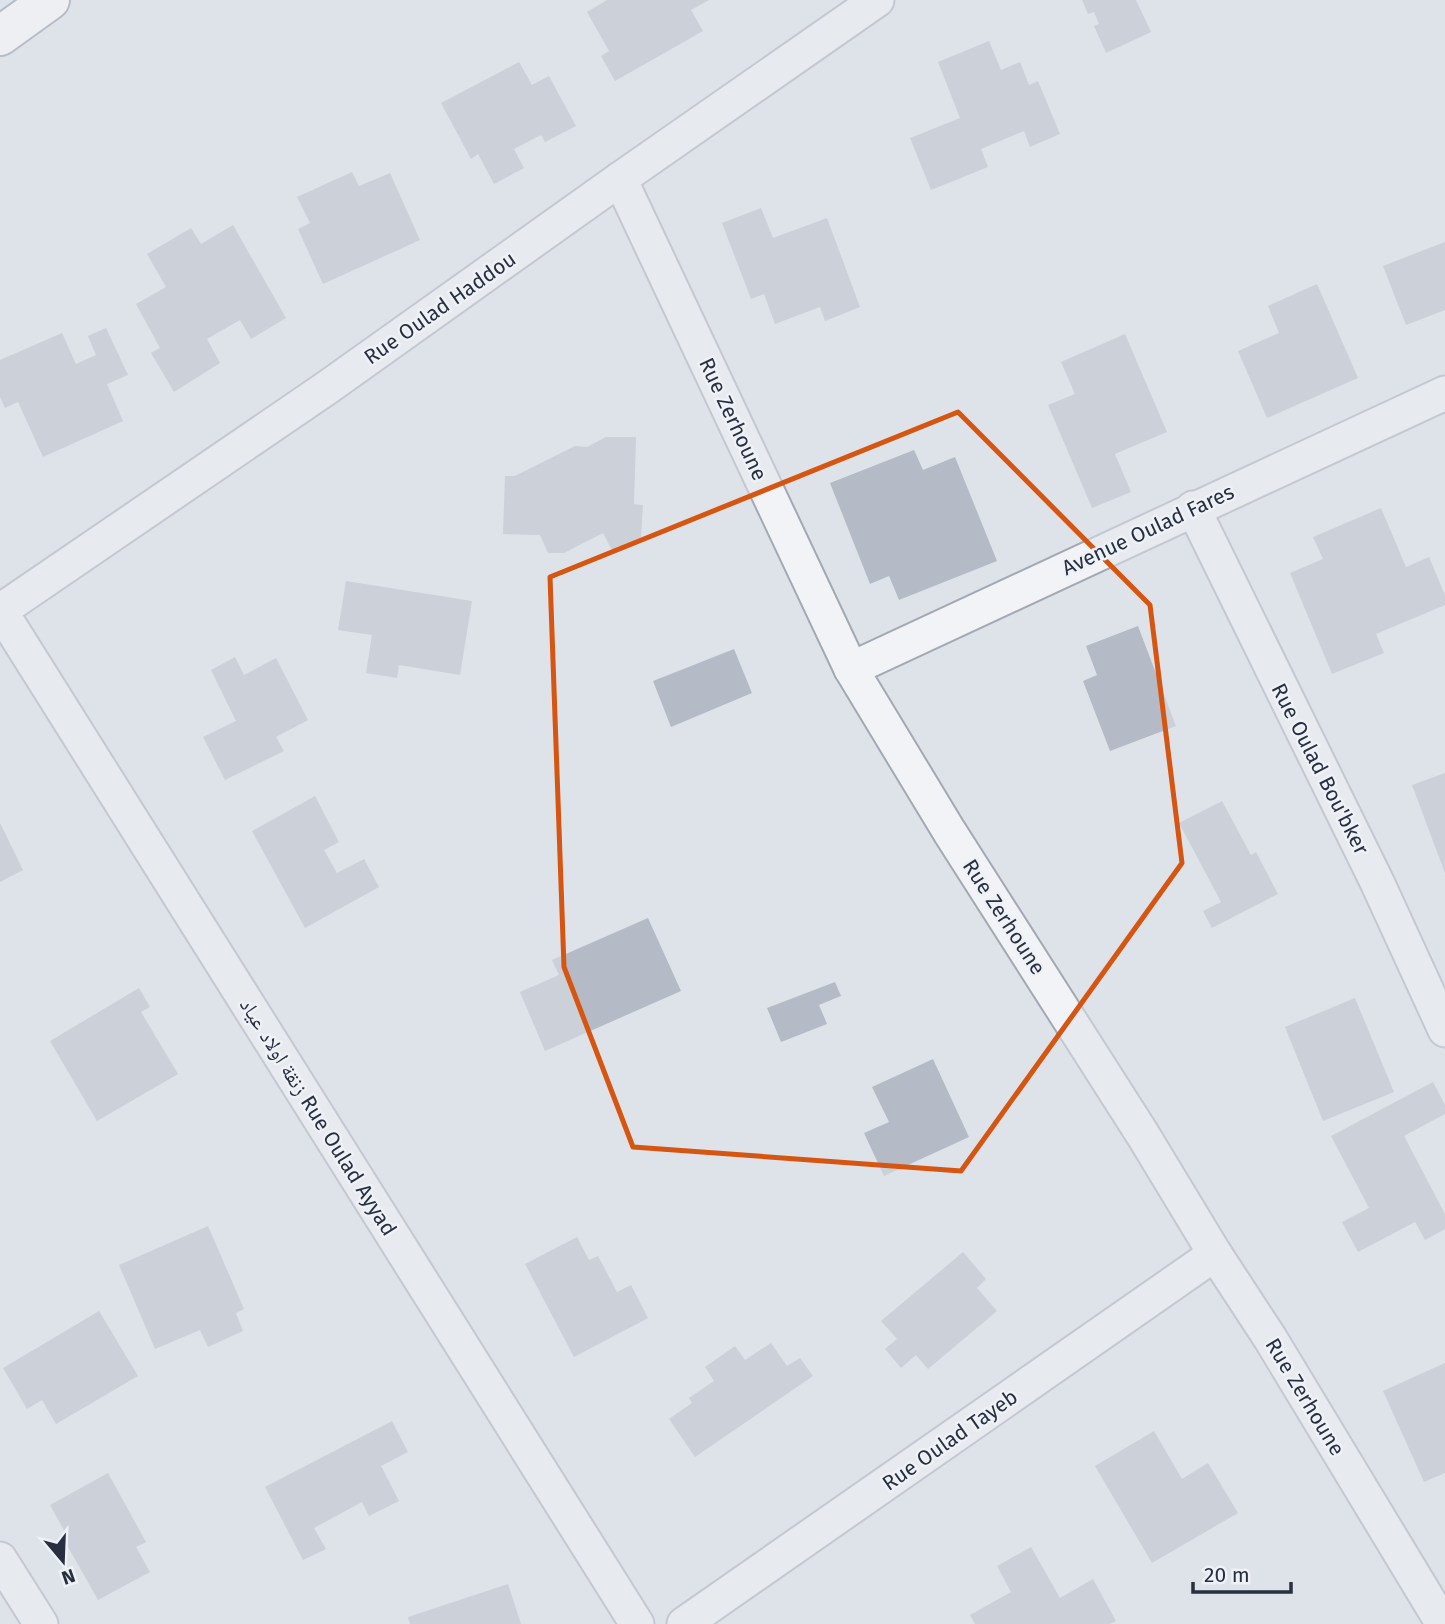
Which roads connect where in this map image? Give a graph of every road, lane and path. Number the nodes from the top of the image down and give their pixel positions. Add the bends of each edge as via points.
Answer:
1 (50, 0) edge
2 (877, 0) edge
3 (0, 36) edge
4 (620, 179) junction
5 (1445, 393) edge
6 (1193, 508) junction
7 (0, 611) edge
8 (851, 669) junction
9 (1445, 1030) edge
10 (1214, 1254) junction
11 (0, 1559) edge
12 (41, 1624) edge
13 (637, 1624) edge
14 (684, 1624) edge
15 (1443, 1624) edge

1 - 3 highway
2 - 4 street, Rue Oulad Haddou
4 - 7 street, Rue Oulad Haddou via 328,387
4 - 8 street, Rue Zerhoune
5 - 6 street, Avenue Oulad Fares
6 - 8 street, Avenue Oulad Fares
6 - 9 street, Rue Oulad Bou'bker
7 - 13 street, زنقة اولاد عياد Rue Oulad Ayyad
8 - 10 street, Rue Zerhoune
10 - 14 street, Rue Oulad Tayeb
10 - 15 street, Rue Zerhoune
11 - 12 street

